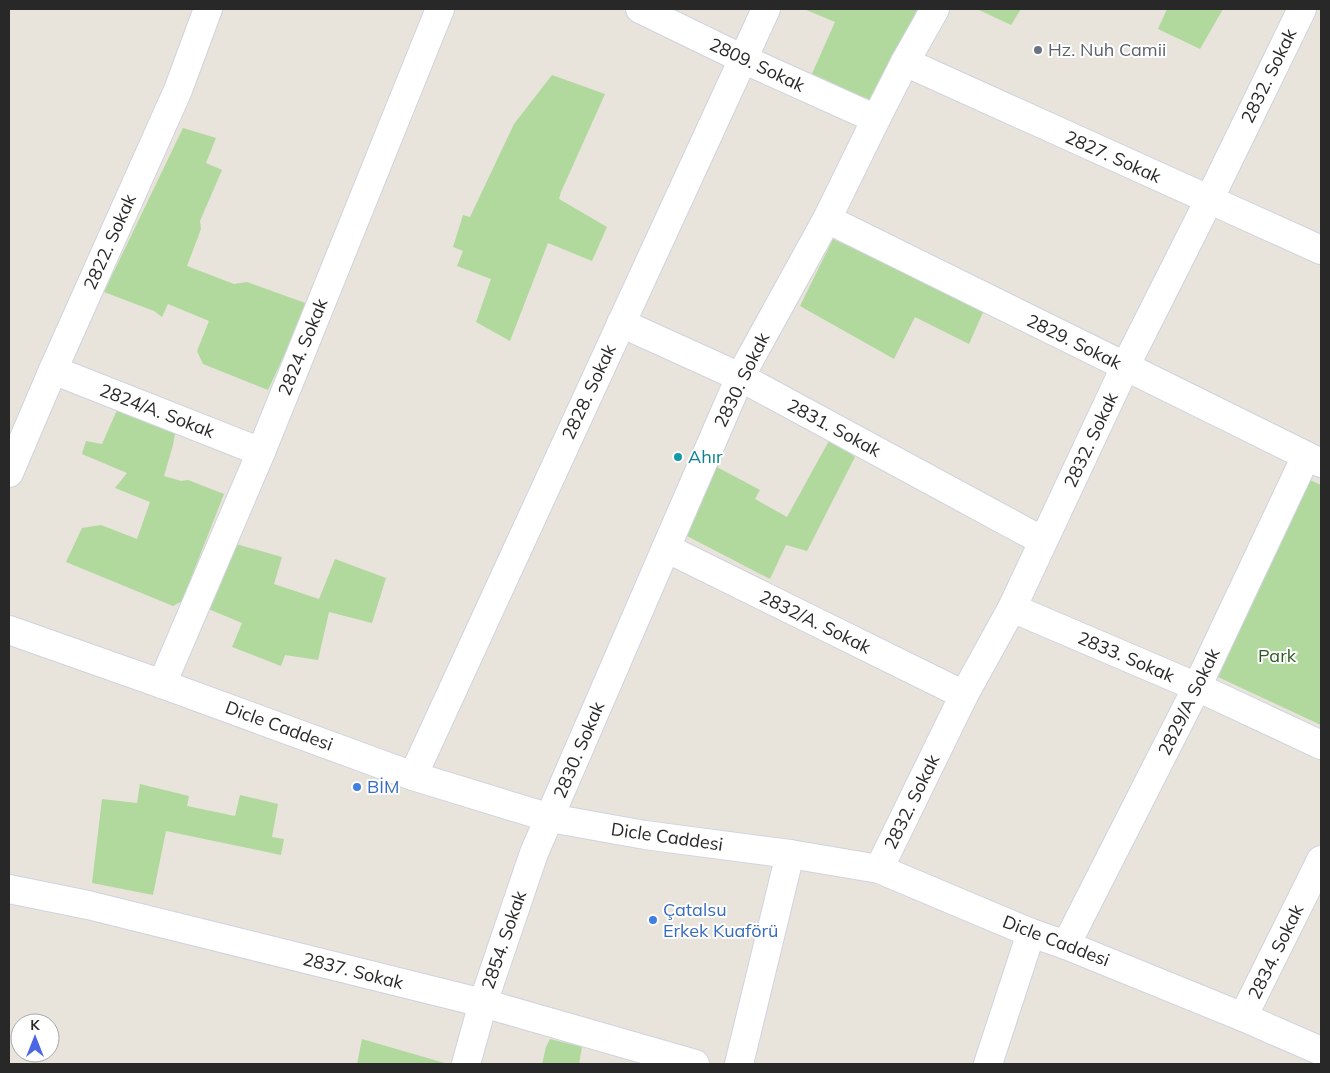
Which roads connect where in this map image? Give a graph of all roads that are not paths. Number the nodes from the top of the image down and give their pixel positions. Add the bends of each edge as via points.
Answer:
1 (208, 9) edge
2 (440, 9) edge
3 (640, 9) edge
4 (766, 9) edge
5 (935, 9) edge
6 (1302, 9) edge
7 (743, 59) junction
8 (905, 62) junction
9 (876, 119) junction
10 (1209, 200) junction
11 (827, 219) junction
12 (1321, 250) edge
13 (620, 323) junction
14 (1125, 367) junction
15 (53, 370) junction
16 (740, 377) junction
17 (261, 452) junction
18 (1314, 460) edge
19 (9, 473) edge
20 (1043, 541) junction
21 (666, 548) junction
22 (1012, 608) junction
23 (9, 630) edge
24 (162, 684) junction
25 (1197, 687) junction
26 (964, 695) junction
27 (1321, 745) edge
28 (413, 776) junction
29 (550, 818) junction
30 (790, 854) junction
31 (1321, 860) edge
32 (879, 870) junction
33 (9, 890) edge
34 (1031, 933) junction
35 (1066, 945) junction
36 (482, 1003) junction
37 (1243, 1017) junction
38 (1315, 1054) edge
39 (466, 1064) edge
40 (695, 1064) edge
41 (739, 1064) edge
42 (988, 1064) edge

1 - 15 street, 2822. Sokak via 178,90
2 - 17 street, 2824. Sokak
3 - 7 street, 2809. Sokak
4 - 7 street, 2828. Sokak
5 - 8 street, 2830. Sokak
6 - 10 street, 2832. Sokak
7 - 9 street, 2809. Sokak
7 - 13 street, 2828. Sokak
8 - 9 street, 2830. Sokak
8 - 10 street, 2827. Sokak
9 - 11 street, 2830. Sokak
10 - 12 street, 2827. Sokak
10 - 14 street, 2832. Sokak
11 - 14 street, 2829. Sokak
11 - 16 street, 2830. Sokak
13 - 16 street, 2831. Sokak
13 - 28 street, 2828. Sokak
14 - 18 street, 2829. Sokak
14 - 20 street, 2832. Sokak
15 - 17 street, 2824/A. Sokak
15 - 19 street, 2822. Sokak
16 - 20 street, 2831. Sokak
16 - 21 street, 2830. Sokak
17 - 24 street, 2824. Sokak
18 - 25 street, 2829/A Sokak
20 - 22 street, 2832. Sokak
21 - 26 street, 2832/A. Sokak
21 - 29 street, 2830. Sokak
22 - 25 street, 2833. Sokak
22 - 26 street, 2832. Sokak
23 - 24 street, Dicle Caddesi
24 - 28 street, Dicle Caddesi
25 - 27 street, 2833. Sokak
25 - 35 street, 2829/A Sokak
26 - 32 street, 2832. Sokak
28 - 29 street, Dicle Caddesi
29 - 30 street, Dicle Caddesi via 645,835
29 - 36 street, 2854. Sokak via 534,853
30 - 32 street, Dicle Caddesi
30 - 41 street
31 - 37 street, 2834. Sokak
32 - 34 street, Dicle Caddesi
33 - 36 street, 2837. Sokak via 88,905
34 - 35 street, Dicle Caddesi
34 - 42 street
35 - 37 street, Dicle Caddesi
36 - 39 street, 2854. Sokak
36 - 40 street, 2837. Sokak
37 - 38 street, Dicle Caddesi

